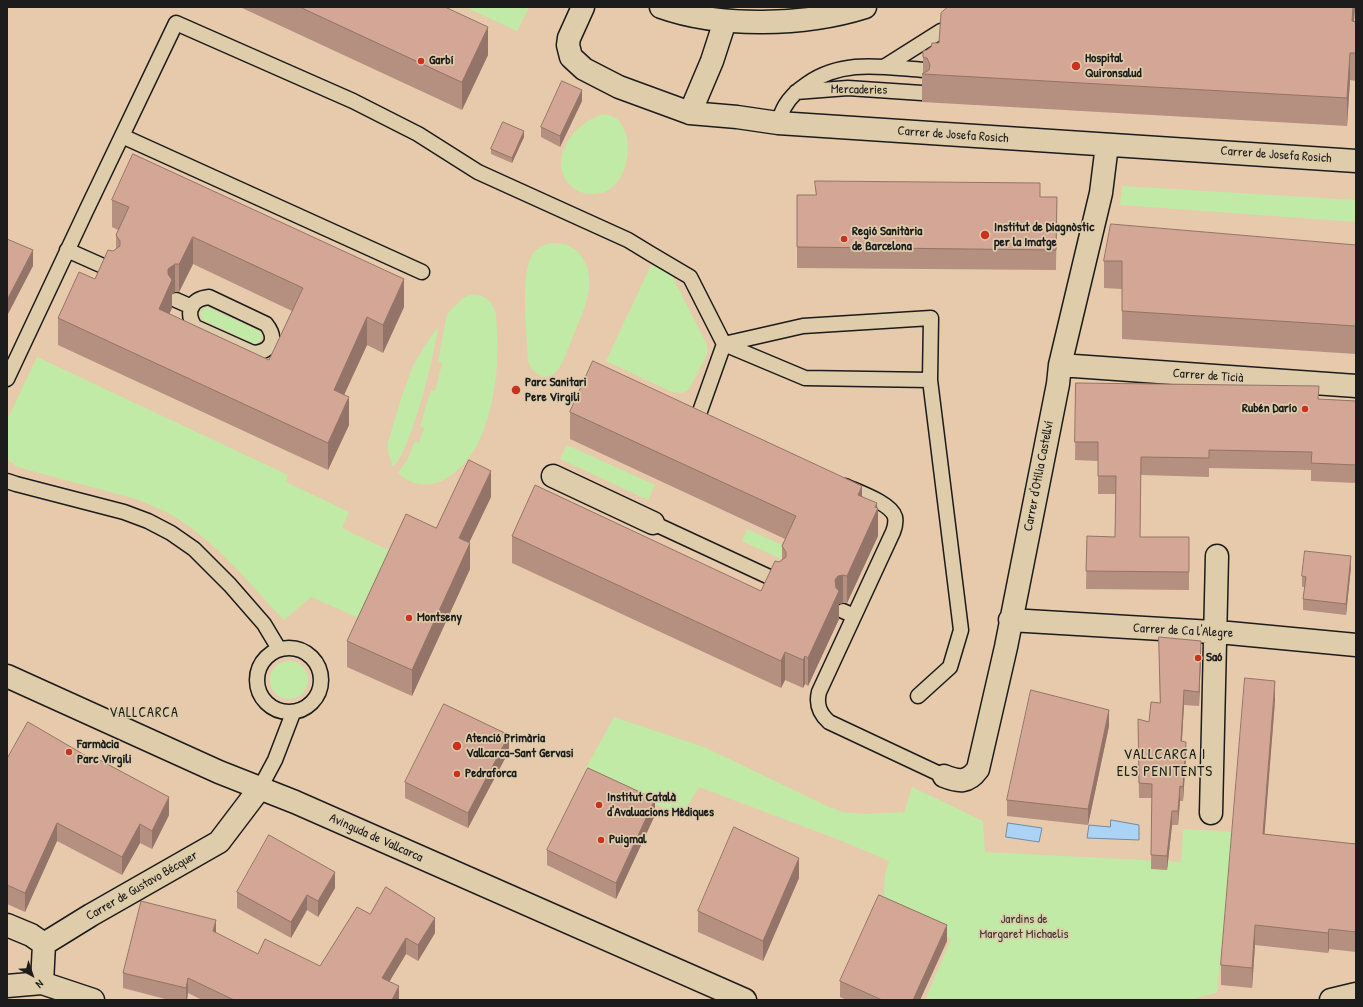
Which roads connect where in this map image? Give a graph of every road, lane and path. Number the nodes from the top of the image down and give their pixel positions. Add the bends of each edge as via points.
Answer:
1 (583, 7) edge
2 (661, 7) edge
3 (865, 7) edge
4 (727, 14) edge
5 (948, 26) edge
6 (884, 67) junction
7 (924, 70) edge
8 (796, 92) junction
9 (922, 93) dead end
10 (690, 113) junction
11 (778, 123) junction
12 (122, 136) junction
13 (1106, 145) junction
14 (1356, 161) edge
15 (67, 250) junction
16 (112, 270) edge
17 (422, 272) dead end
18 (176, 300) dead end
19 (192, 307) junction
20 (724, 344) junction
21 (1060, 366) junction
22 (7, 380) edge
23 (930, 380) junction
24 (1356, 386) edge
25 (684, 411) edge
26 (698, 417) junction
27 (712, 424) edge
28 (553, 476) dead end
29 (7, 481) edge
30 (834, 481) edge
31 (653, 523) joint
32 (1217, 556) dead end
33 (778, 581) edge
34 (1010, 620) junction
35 (1214, 632) junction
36 (1356, 645) edge
37 (279, 649) junction
38 (7, 676) edge
39 (918, 696) dead end
40 (293, 713) junction
41 (944, 776) joint
42 (260, 788) junction
43 (1211, 813) dead end
44 (7, 925) edge
45 (44, 944) junction
46 (42, 983) junction
47 (7, 986) edge
48 (1356, 994) edge
49 (93, 1000) edge
50 (745, 1000) edge
51 (1331, 1000) edge

1 - 10 street, Carrer de Josefa Rosich via 569,38 569,50 584,69 619,87
2 - 4 street via 686,14
3 - 4 street via 810,19 761,21
4 - 10 street via 712,61
5 - 6 lane
6 - 7 lane
6 - 8 lane via 838,69 820,76
8 - 9 lane, Mercaderies via 848,88
8 - 11 lane via 785,106
10 - 11 street, Carrer de Josefa Rosich
11 - 13 street, Carrer de Josefa Rosich
12 - 15 lane
12 - 17 lane
12 - 20 lane via 176,23 353,101 418,134 478,172 628,240 690,277
13 - 14 street, Carrer de Josefa Rosich
13 - 21 street, Carrer d'Otília Castellví via 1101,193
15 - 16 lane
15 - 22 lane
18 - 19 lane
19 - 19 lane via 192,321 202,330 253,353 266,350 270,344 271,330 266,324 216,300 202,298
20 - 23 lane via 805,378
20 - 23 lane via 803,326 931,318
20 - 26 lane
21 - 24 street, Carrer de Ticià
21 - 34 street, Carrer d'Otília Castellví
23 - 39 lane via 961,630 950,667
25 - 26 lane
26 - 27 lane
28 - 31 street
29 - 37 lane via 124,512 170,533 194,549 230,586 264,624
30 - 41 lane via 884,504 891,509 896,524 849,614 819,692 819,709 829,722
31 - 33 lane
32 - 35 street
34 - 35 street, Carrer de Ca l'Alegre
34 - 41 street, Carrer d'Otília Castellví via 978,769 969,779 962,781
35 - 36 street, Carrer de Ca l'Alegre
35 - 43 street
37 - 40 lane via 269,654 262,663 257,683 265,702 283,712
37 - 40 lane via 290,648 305,652 317,663 321,673 322,684 316,699
38 - 42 street, Avinguda de Vallcarca
40 - 42 lane via 275,760
42 - 45 street, Carrer de Gustavo Bécquer via 219,842
42 - 50 street, Avinguda de Vallcarca
44 - 45 street
45 - 46 street
46 - 47 street
46 - 49 street
48 - 51 street

